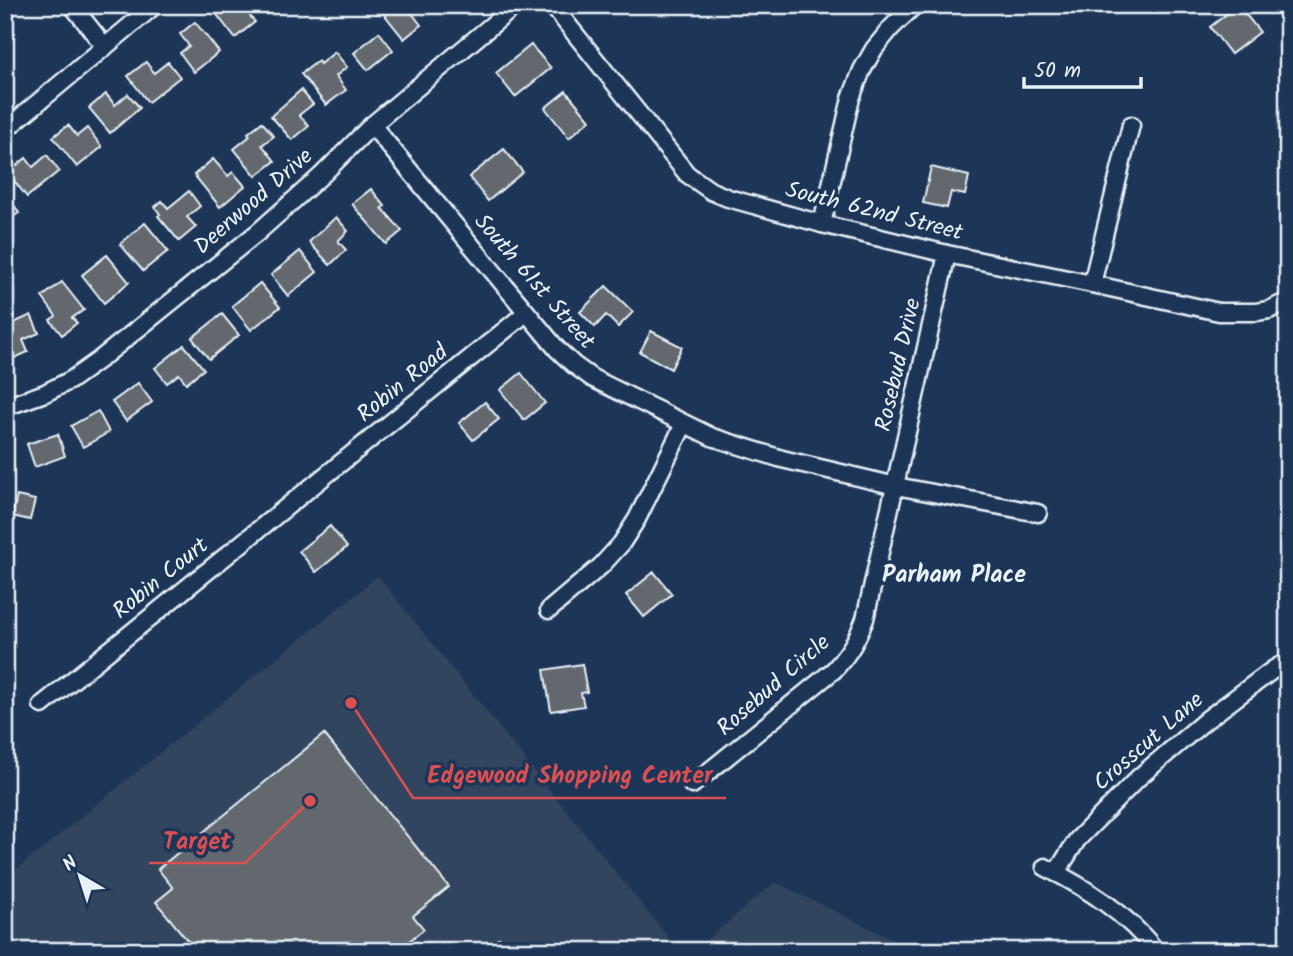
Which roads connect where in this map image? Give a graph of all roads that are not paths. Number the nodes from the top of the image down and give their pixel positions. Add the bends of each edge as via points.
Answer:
1 (72, 5) edge
2 (155, 5) edge
3 (516, 5) edge
4 (552, 5) edge
5 (915, 5) edge
6 (105, 47) junction
7 (372, 125) junction
8 (1131, 125) dead end
9 (5, 130) edge
10 (822, 224) junction
11 (947, 254) junction
12 (1092, 284) junction
13 (1288, 301) edge
14 (526, 313) junction
15 (5, 407) edge
16 (684, 424) junction
17 (895, 486) junction
18 (308, 489) joint
19 (1038, 513) dead end
20 (549, 610) dead end
21 (1288, 661) edge
22 (42, 705) dead end
23 (692, 785) dead end
24 (1156, 951) edge

1 - 6 street
2 - 6 street
3 - 7 street, Deerwood Drive
4 - 10 street, South 62nd Street via 698,183 728,198
5 - 10 street via 891,27 862,71 851,98
6 - 9 street
7 - 14 street, South 61st Street
7 - 15 street, Deerwood Drive via 257,233 99,360 45,393
8 - 12 street
10 - 11 street, South 62nd Street
11 - 12 street, South 62nd Street
11 - 17 street, Rosebud Drive
12 - 13 street, South 62nd Street via 1219,312 1269,310
14 - 16 street, South 61st Street via 557,349 592,378
14 - 18 street, Robin Road
16 - 17 street, South 61st Street via 782,459
16 - 20 street via 621,544
17 - 19 street, South 61st Street
17 - 23 street, Rosebud Circle via 865,619 850,653
18 - 22 street, Robin Court
21 - 24 street, Crosscut Lane via 1206,720 1138,778 1051,870 1107,902

